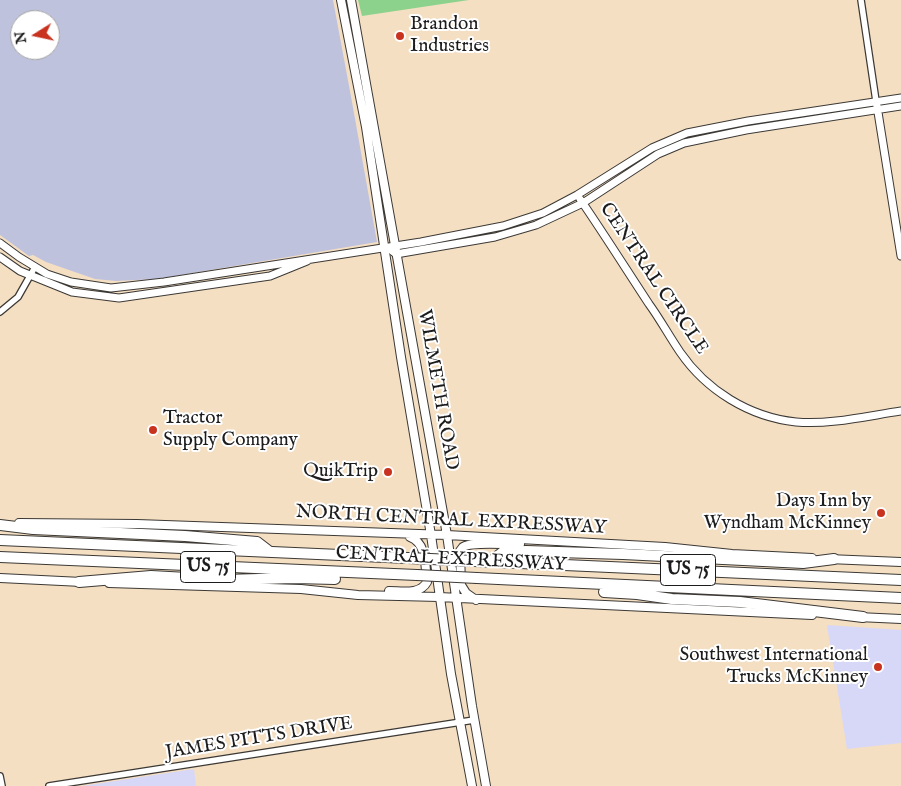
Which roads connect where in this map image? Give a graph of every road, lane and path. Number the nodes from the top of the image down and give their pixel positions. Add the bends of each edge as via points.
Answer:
1 (341, 0) edge
2 (351, 0) edge
3 (861, 0) edge
4 (357, 35) junction
5 (348, 36) junction
6 (901, 98) edge
7 (876, 101) junction
8 (901, 106) edge
9 (878, 109) junction
10 (783, 115) junction
11 (784, 124) junction
12 (676, 137) junction
13 (679, 144) junction
14 (577, 195) junction
15 (583, 203) junction
16 (0, 243) edge
17 (385, 247) junction
18 (396, 250) junction
19 (901, 256) edge
20 (0, 257) edge
21 (312, 259) junction
22 (35, 267) junction
23 (31, 276) junction
24 (0, 312) edge
25 (414, 355) junction
26 (401, 357) junction
27 (901, 411) edge
28 (416, 444) junction
29 (440, 501) junction
30 (0, 524) edge
31 (406, 535) junction
32 (431, 535) junction
33 (447, 535) junction
34 (0, 540) edge
35 (542, 541) junction
36 (270, 552) junction
37 (0, 557) edge
38 (834, 560) junction
39 (490, 562) junction
40 (901, 562) edge
41 (417, 575) junction
42 (0, 578) edge
43 (901, 580) edge
44 (79, 582) junction
45 (529, 582) junction
46 (358, 595) junction
47 (439, 597) junction
48 (901, 598) edge
49 (455, 599) junction
50 (476, 600) junction
51 (863, 617) junction
52 (901, 619) edge
53 (474, 720) junction
54 (461, 723) junction
55 (0, 776) edge
56 (2, 786) edge
57 (49, 786) edge
58 (472, 786) edge
59 (486, 786) edge

1 - 5 main road, WILMETH ROAD
2 - 4 main road, WILMETH ROAD
3 - 7 street
4 - 5 main road
4 - 18 main road, WILMETH ROAD
5 - 17 main road, WILMETH ROAD
6 - 7 street
7 - 9 street
7 - 10 street
8 - 9 street
9 - 11 street
9 - 19 street
10 - 11 street
10 - 12 street via 707,128
11 - 13 street
12 - 13 street
12 - 14 street via 652,148
13 - 15 street via 652,157
14 - 15 street, CENTRAL CIRCLE
14 - 18 street via 543,213 512,223
15 - 18 street via 536,226 506,235
15 - 27 street, CENTRAL CIRCLE via 680,352 720,393 759,413 795,422 828,422
16 - 22 street
17 - 18 street
17 - 21 street
17 - 26 main road, WILMETH ROAD
18 - 25 main road, WILMETH ROAD
20 - 23 street
21 - 22 street via 120,288 70,282
21 - 23 street via 270,276 119,298 72,292
22 - 23 street
23 - 24 street via 18,297
25 - 26 main road
25 - 29 main road, WILMETH ROAD
26 - 28 main road, WILMETH ROAD
28 - 29 main road via 427,447
28 - 32 main road, WILMETH ROAD
29 - 33 main road, WILMETH ROAD
30 - 31 main road, NORTH CENTRAL EXPRESSWAY via 138,524
30 - 36 highway via 33,529 257,542
31 - 32 main road, NORTH CENTRAL EXPRESSWAY
31 - 46 main road via 422,545 427,582 424,586 419,591
32 - 33 main road, NORTH CENTRAL EXPRESSWAY
32 - 47 main road, WILMETH ROAD
33 - 35 main road, NORTH CENTRAL EXPRESSWAY
33 - 49 main road, WILMETH ROAD
34 - 36 highway, CENTRAL EXPRESSWAY / US 75
35 - 38 main road, NORTH CENTRAL EXPRESSWAY
35 - 50 main road via 463,547 460,551 461,585
36 - 39 highway, CENTRAL EXPRESSWAY / US 75, bridge
37 - 41 highway, CENTRAL EXPRESSWAY / US 75
38 - 39 highway via 803,564 526,551 504,552
38 - 40 main road, NORTH CENTRAL EXPRESSWAY
39 - 43 highway, CENTRAL EXPRESSWAY / US 75
41 - 44 highway via 383,581 151,576
41 - 45 highway, CENTRAL EXPRESSWAY / US 75, bridge
42 - 44 main road
44 - 46 main road via 301,589
45 - 48 highway, CENTRAL EXPRESSWAY / US 75
45 - 51 highway via 566,590 740,602
46 - 47 main road
47 - 49 main road
47 - 54 main road, WILMETH ROAD
49 - 50 main road
49 - 53 main road, WILMETH ROAD
50 - 51 main road
51 - 52 main road
53 - 54 street, JAMES PITTS DRIVE
53 - 59 main road, WILMETH ROAD
54 - 57 street, JAMES PITTS DRIVE
54 - 58 main road, WILMETH ROAD
55 - 56 street

